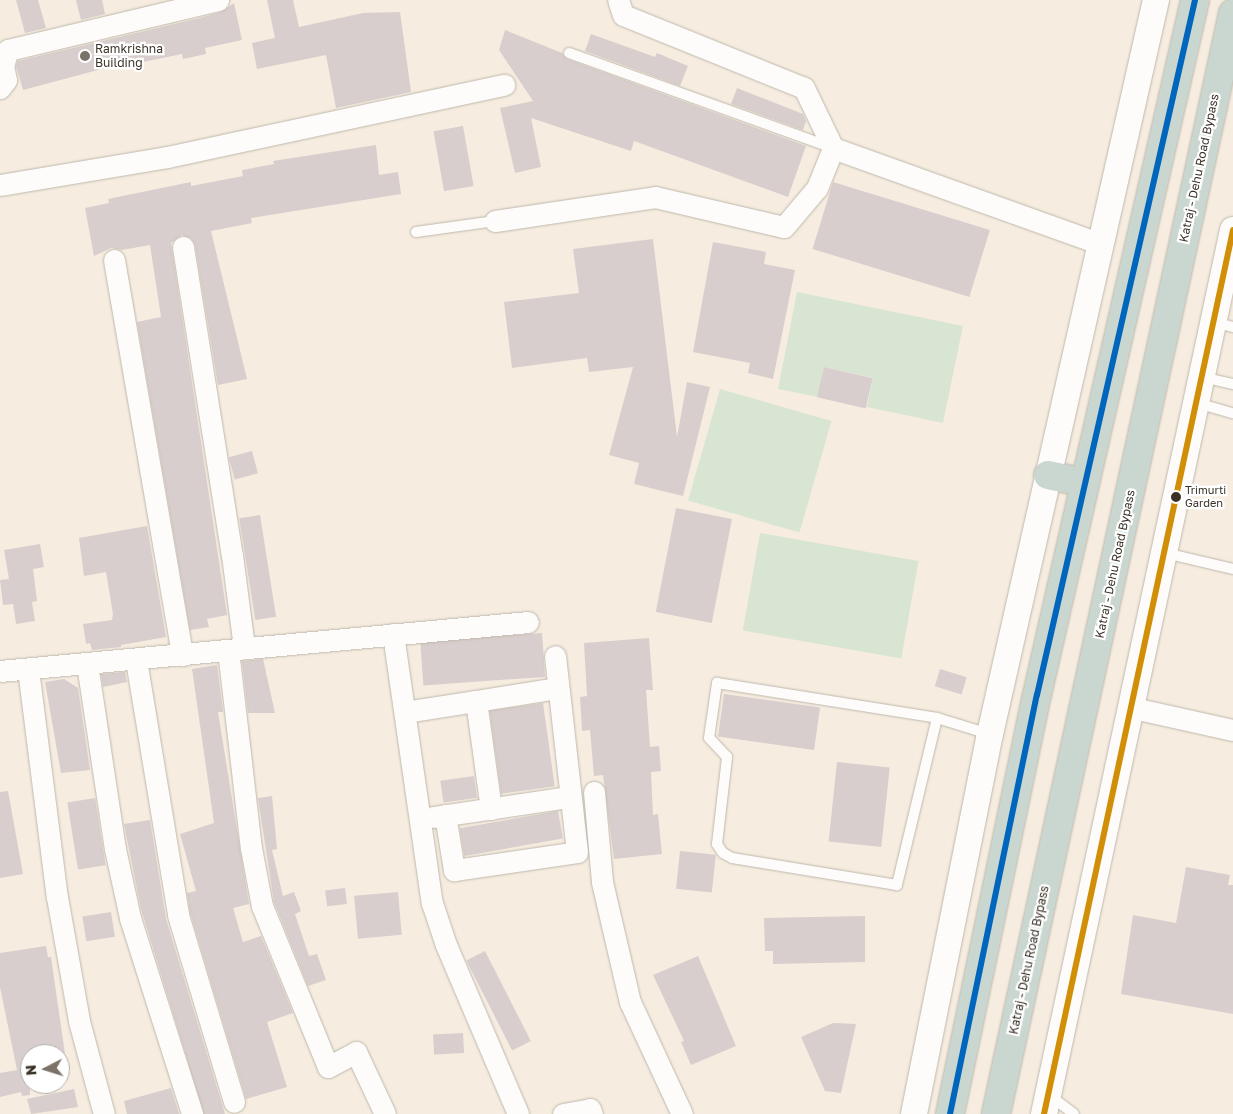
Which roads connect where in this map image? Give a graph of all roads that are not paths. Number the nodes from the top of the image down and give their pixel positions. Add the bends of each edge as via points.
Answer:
1 (218, 0) edge
2 (618, 0) edge
3 (1156, 0) edge
4 (1195, 0) edge
5 (1233, 13) edge
6 (569, 54) dead end
7 (504, 85) dead end
8 (0, 88) edge
9 (833, 148) junction
10 (0, 184) edge
11 (495, 221) joint
12 (1233, 230) edge
13 (416, 232) dead end
14 (1099, 244) junction
15 (183, 247) dead end
16 (114, 260) dead end
17 (1229, 265) edge
18 (1224, 324) edge
19 (1202, 377) junction
20 (1233, 384) edge
21 (1197, 403) junction
22 (1233, 413) edge
23 (1048, 475) junction
24 (1085, 483) junction
25 (1164, 552) junction
26 (1233, 569) edge
27 (528, 622) dead end
28 (393, 634) junction
29 (236, 649) junction
30 (182, 655) junction
31 (555, 656) dead end
32 (136, 660) junction
33 (87, 664) junction
34 (28, 669) junction
35 (0, 671) edge
36 (557, 688) junction
37 (476, 701) junction
38 (1129, 707) junction
39 (405, 712) junction
40 (937, 718) junction
41 (1233, 730) edge
42 (990, 734) junction
43 (594, 792) dead end
44 (569, 797) junction
45 (490, 808) junction
46 (445, 815) junction
47 (420, 818) junction
48 (234, 1102) dead end
49 (1046, 1104) edge
50 (104, 1114) edge
51 (192, 1114) edge
52 (385, 1114) edge
53 (518, 1114) edge
54 (563, 1114) edge
55 (592, 1114) edge
56 (682, 1114) edge
57 (914, 1114) edge
58 (950, 1114) edge
59 (996, 1114) edge
60 (1074, 1114) edge

1 - 8 street via 8,50 3,66 6,80
2 - 9 street via 623,15 804,88
3 - 14 street
4 - 24 highway via 1127,311
5 - 59 highway, Katraj - Dehu Road Bypass
6 - 9 lane
7 - 10 street via 167,157
9 - 11 street via 817,188 784,227 655,197
9 - 14 street
11 - 13 lane
12 - 17 street
14 - 23 street
15 - 29 street via 232,554
16 - 30 street
17 - 18 street
18 - 19 street
19 - 20 lane
19 - 21 street
21 - 22 lane
21 - 25 street
23 - 24 highway
23 - 42 street
24 - 58 highway via 1037,695
25 - 26 lane
25 - 38 street
27 - 28 street
28 - 29 street
28 - 39 street
29 - 30 street
29 - 52 street via 251,848 262,906 328,1067 356,1052
30 - 32 street
31 - 36 street
32 - 33 street
32 - 48 street via 178,915
33 - 34 street
33 - 51 street via 115,849 130,918
34 - 35 street
34 - 50 street via 56,896 79,1021
36 - 37 street
36 - 44 street
37 - 39 street
37 - 45 street
38 - 41 street
38 - 49 street
39 - 47 street
40 - 40 lane via 717,683 709,738 727,757 717,844 732,858 898,885
40 - 42 lane
42 - 57 street
43 - 56 street via 602,882 630,1002
44 - 45 street
44 - 46 street via 577,852 454,870
45 - 46 street
46 - 47 street
47 - 53 street via 432,903 446,945
49 - 60 lane
54 - 55 street via 590,1109

